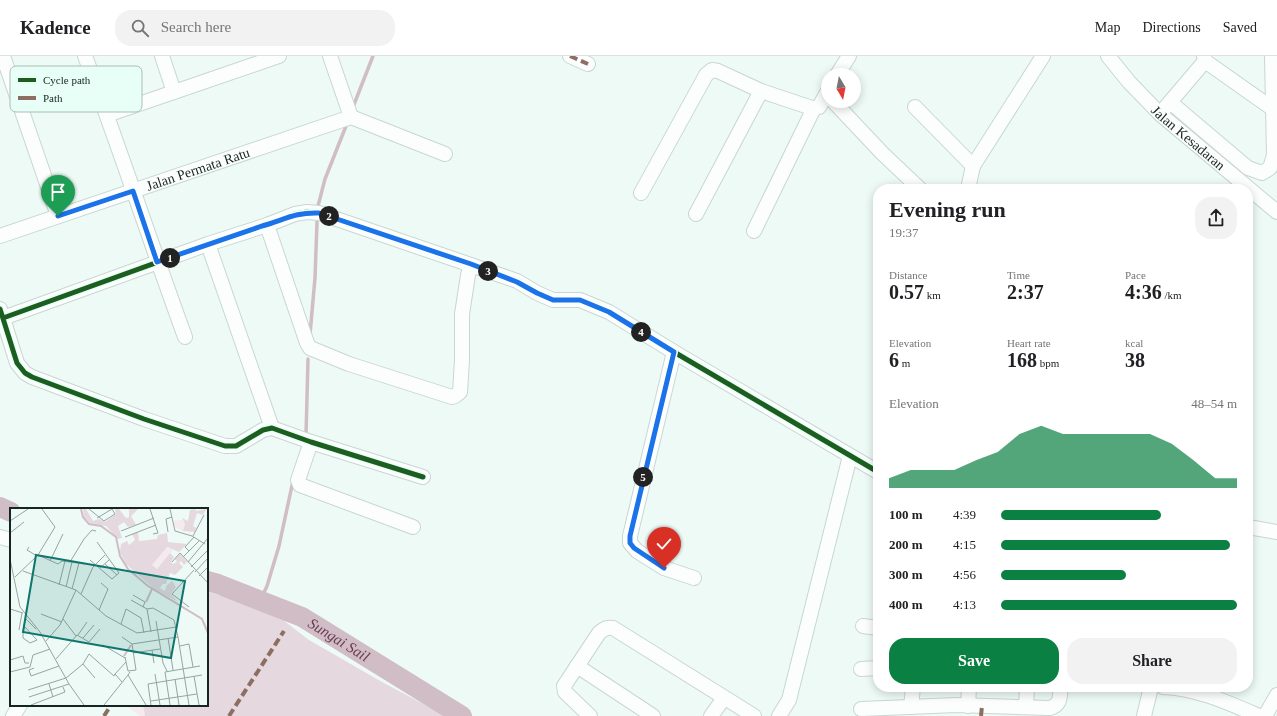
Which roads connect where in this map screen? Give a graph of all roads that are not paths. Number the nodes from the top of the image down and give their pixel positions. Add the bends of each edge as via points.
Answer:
1 (3, 56) edge
2 (85, 56) edge
3 (162, 56) edge
4 (279, 56) edge
5 (330, 56) edge
6 (570, 56) edge
7 (849, 56) edge
8 (1043, 56) edge
9 (1108, 56) edge
10 (1272, 56) edge
11 (1204, 58) edge
12 (588, 64) dead end
13 (89, 66) edge
14 (841, 68) edge
15 (10, 76) edge
16 (761, 91) junction
17 (174, 92) junction
18 (1170, 102) junction
19 (142, 103) edge
20 (821, 105) edge
21 (915, 107) dead end
22 (814, 108) junction
23 (840, 108) edge
24 (1273, 108) junction
25 (22, 112) edge
26 (106, 112) edge
27 (116, 112) edge
28 (1160, 114) junction
29 (107, 115) junction
30 (351, 116) junction
31 (445, 154) dead end
32 (974, 166) junction
33 (915, 184) edge
34 (969, 184) edge
35 (1244, 184) edge
36 (133, 191) junction
37 (641, 192) dead end
38 (1253, 192) edge
39 (1277, 212) edge
40 (696, 214) dead end
41 (58, 216) junction
42 (267, 225) junction
43 (754, 231) dead end
44 (0, 236) edge
45 (208, 244) junction
46 (157, 262) junction
47 (471, 264) junction
48 (2, 313) edge
49 (185, 338) dead end
50 (674, 352) junction
51 (272, 428) junction
52 (311, 442) junction
53 (850, 456) junction
54 (873, 469) edge
55 (423, 477) dead end
56 (413, 527) dead end
57 (1253, 528) edge
58 (1277, 532) edge
59 (0, 537) edge
60 (10, 540) edge
61 (694, 578) dead end
62 (863, 626) dead end
63 (873, 627) edge
64 (577, 666) junction
65 (873, 668) edge
66 (861, 669) dead end
67 (912, 692) edge
68 (969, 692) edge
69 (1027, 692) edge
70 (1060, 692) edge
71 (1150, 692) edge
72 (1192, 692) edge
73 (724, 698) junction
74 (19, 706) edge
75 (968, 706) junction
76 (911, 707) junction
77 (1026, 707) junction
78 (861, 709) dead end
79 (927, 711) edge
80 (982, 711) edge
81 (13, 716) edge
82 (590, 716) edge
83 (653, 716) edge
84 (711, 716) edge
85 (754, 716) edge
86 (779, 716) edge
87 (1144, 716) edge
88 (1259, 716) edge

1 - 15 street
2 - 13 street
3 - 17 street
4 - 17 street
5 - 30 street
6 - 12 street
7 - 14 street
8 - 32 street
9 - 28 street, Jalan Kesadaran
10 - 24 street
11 - 18 street
11 - 24 street
16 - 22 street
16 - 37 street via 718,70 709,72
16 - 40 street
17 - 19 street
18 - 24 street via 1248,168 1262,173 1270,168 1274,155
18 - 28 street
20 - 22 street
21 - 32 street
22 - 43 street
23 - 33 street
25 - 41 street
26 - 29 street
27 - 29 street
28 - 35 street, Jalan Kesadaran
29 - 36 street
30 - 31 street
30 - 36 street, Jalan Permata Ratu
32 - 34 street
36 - 41 street, Jalan Permata Ratu
36 - 46 street
38 - 39 street, Jalan Kesadaran
41 - 44 street, Jalan Permata Ratu
42 - 45 street
42 - 47 street via 295,214 319,213
42 - 47 street via 306,343 310,348 349,364 448,396 455,396 460,392 462,314
45 - 46 street
45 - 51 street
46 - 48 street
46 - 49 street
47 - 50 street via 517,282 553,300 580,300 609,312
48 - 51 street via 17,363 32,377 144,419 226,446 236,446 263,430
50 - 53 street
50 - 61 street via 630,543 637,551 664,568
51 - 52 street
52 - 55 street
52 - 56 street via 298,480 300,485
53 - 54 street
53 - 86 street via 789,700
57 - 58 street
59 - 60 street
62 - 63 street
64 - 73 street via 599,633 605,628 613,628
64 - 82 street via 564,690
64 - 83 street
65 - 66 street
67 - 76 street
68 - 75 street
69 - 77 street
70 - 77 street via 1057,705 1050,708
71 - 87 street
72 - 88 street via 1214,697
73 - 84 street
73 - 85 street
74 - 81 street
75 - 79 street
75 - 80 street
76 - 78 street
76 - 79 street
77 - 80 street

